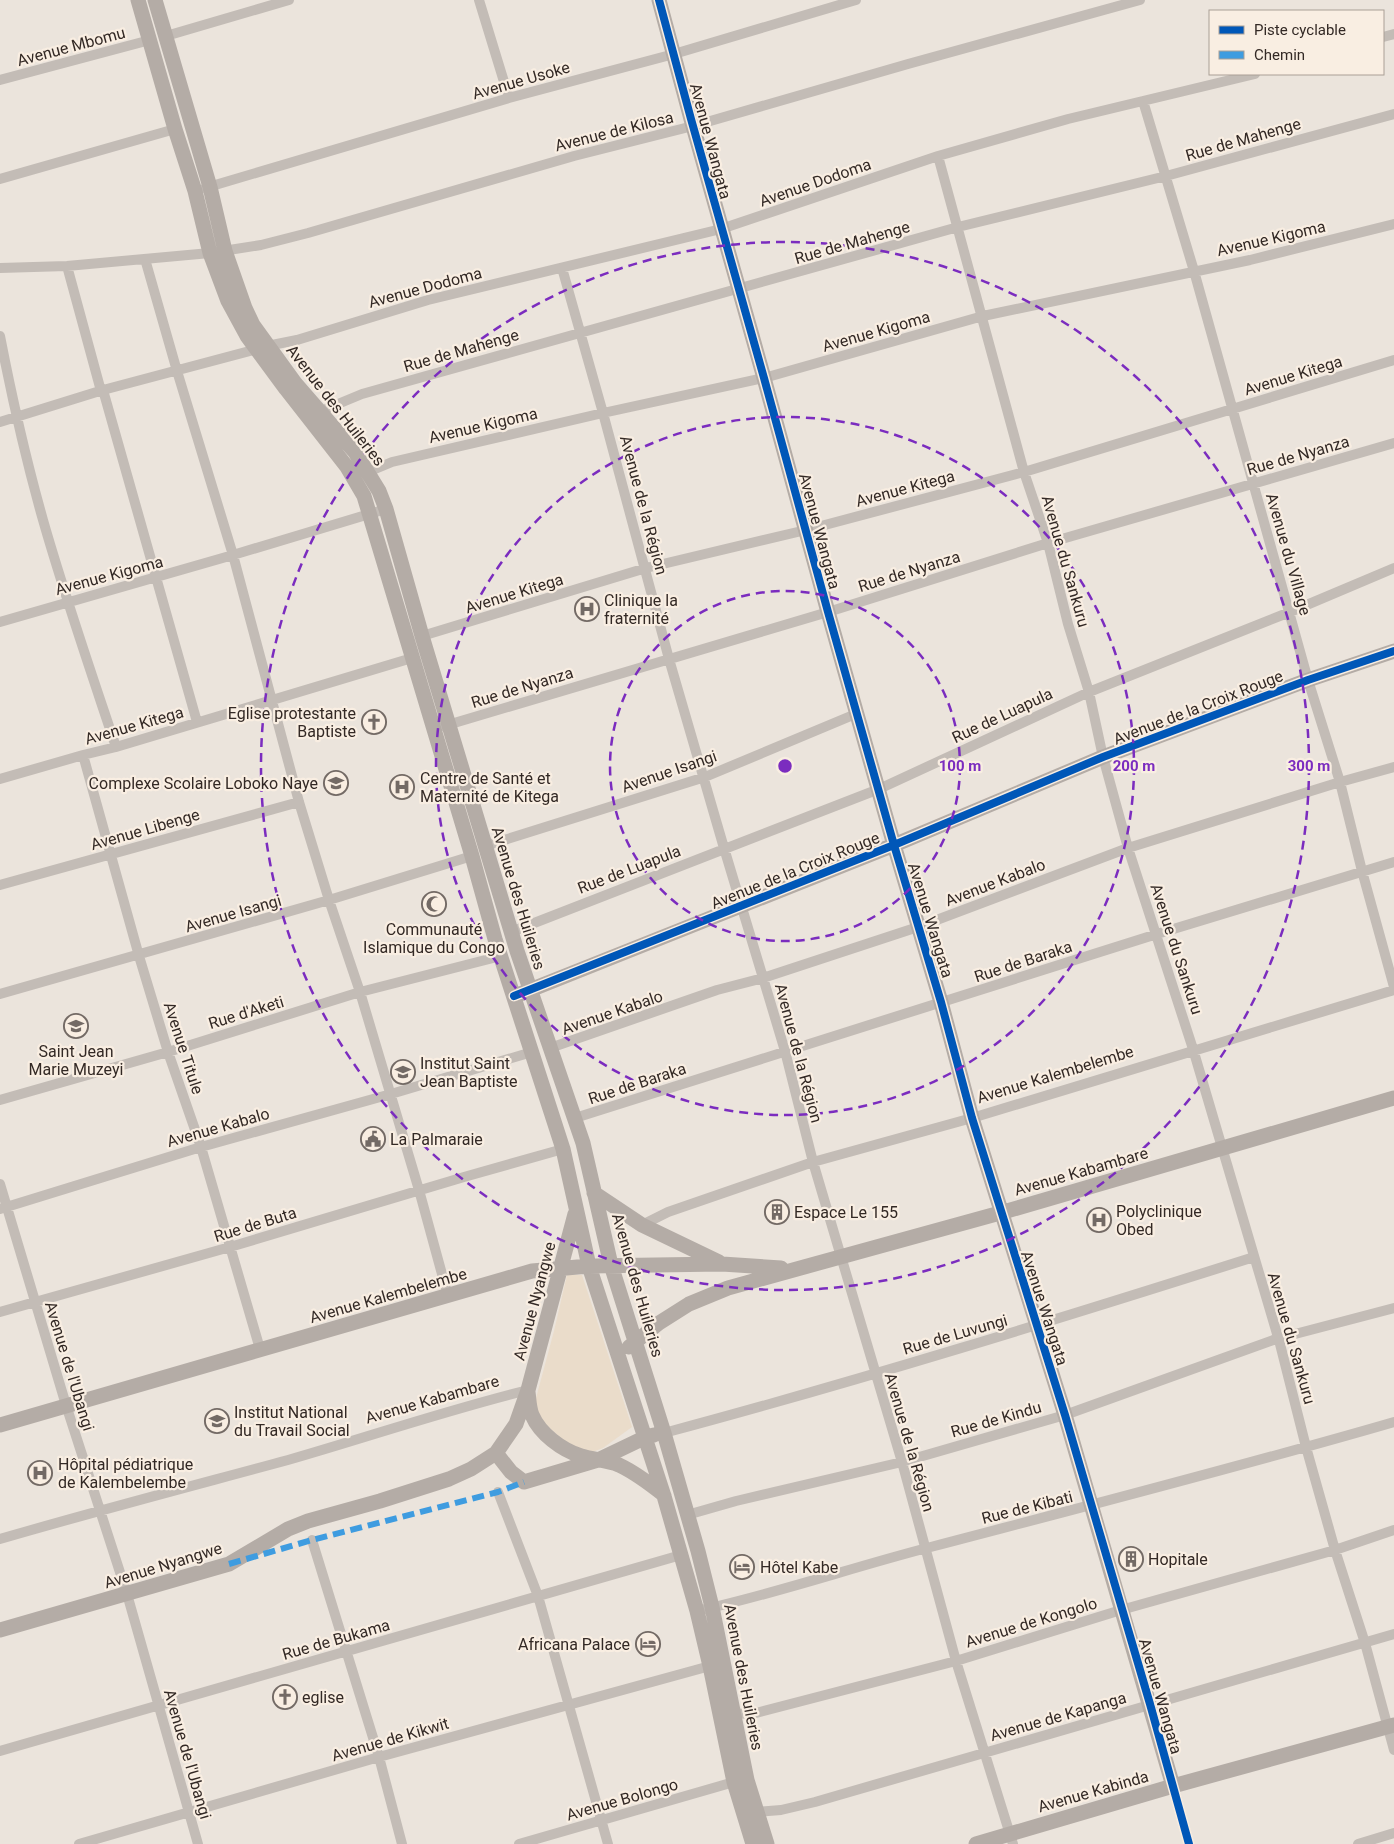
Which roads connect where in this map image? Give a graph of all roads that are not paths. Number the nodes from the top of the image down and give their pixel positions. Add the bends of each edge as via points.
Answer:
1 (138, 0) edge
2 (155, 0) edge
3 (289, 0) edge
4 (479, 0) edge
5 (660, 0) edge
6 (856, 0) edge
7 (1140, 0) edge
8 (166, 36) junction
9 (150, 40) junction
10 (674, 54) junction
11 (1251, 75) edge
12 (0, 80) edge
13 (509, 98) junction
14 (1143, 101) junction
15 (1394, 114) edge
16 (693, 126) junction
17 (175, 129) junction
18 (938, 156) junction
19 (1166, 176) junction
20 (0, 179) edge
21 (210, 186) junction
22 (195, 191) junction
23 (1394, 224) edge
24 (958, 228) junction
25 (721, 229) junction
26 (217, 252) junction
27 (145, 259) junction
28 (67, 266) junction
29 (0, 268) edge
30 (562, 268) junction
31 (1194, 271) junction
32 (740, 290) junction
33 (983, 316) junction
34 (580, 332) junction
35 (0, 336) edge
36 (262, 348) junction
37 (1394, 360) edge
38 (177, 371) junction
39 (764, 378) junction
40 (102, 390) junction
41 (1232, 410) junction
42 (321, 411) junction
43 (603, 413) junction
44 (16, 417) junction
45 (0, 422) edge
46 (1394, 443) edge
47 (368, 472) junction
48 (1024, 472) junction
49 (1254, 484) junction
50 (386, 509) junction
51 (370, 514) junction
52 (806, 530) junction
53 (1048, 543) junction
54 (233, 555) junction
55 (646, 568) junction
56 (1394, 568) edge
57 (155, 578) junction
58 (68, 602) junction
59 (828, 612) junction
60 (1290, 612) junction
61 (0, 622) edge
62 (422, 636) junction
63 (1394, 651) edge
64 (412, 658) junction
65 (669, 659) junction
66 (1308, 680) junction
67 (1089, 692) junction
68 (272, 699) junction
69 (858, 713) junction
70 (197, 722) junction
71 (449, 725) junction
72 (434, 729) junction
73 (116, 748) junction
74 (83, 755) junction
75 (1103, 757) junction
76 (1394, 767) edge
77 (704, 777) junction
78 (0, 779) edge
79 (1340, 782) junction
80 (879, 789) junction
81 (299, 802) junction
82 (894, 845) junction
83 (485, 846) junction
84 (724, 848) junction
85 (1128, 848) junction
86 (110, 855) junction
87 (472, 856) junction
88 (1394, 862) edge
89 (1362, 871) junction
90 (0, 885) edge
91 (328, 900) junction
92 (742, 905) junction
93 (918, 926) junction
94 (511, 932) junction
95 (1157, 934) junction
96 (139, 956) junction
97 (501, 956) junction
98 (764, 978) junction
99 (1394, 988) edge
100 (529, 990) junction
101 (360, 992) junction
102 (0, 994) edge
103 (514, 996) junction
104 (942, 1002) junction
105 (550, 1048) junction
106 (1192, 1049) junction
107 (785, 1051) junction
108 (168, 1052) junction
109 (532, 1052) junction
110 (391, 1094) junction
111 (1394, 1098) edge
112 (0, 1100) edge
113 (575, 1118) junction
114 (972, 1118) junction
115 (201, 1147) junction
116 (1222, 1148) junction
117 (563, 1149) junction
118 (813, 1162) junction
119 (0, 1184) edge
120 (419, 1190) junction
121 (594, 1193) junction
122 (3, 1208) edge
123 (576, 1211) junction
124 (1000, 1213) junction
125 (642, 1225) junction
126 (230, 1247) junction
127 (1254, 1257) junction
128 (842, 1258) junction
129 (722, 1264) junction
130 (612, 1265) junction
131 (589, 1266) junction
132 (561, 1269) junction
133 (794, 1269) junction
134 (448, 1296) junction
135 (34, 1302) junction
136 (1394, 1308) edge
137 (0, 1312) edge
138 (1036, 1326) junction
139 (1278, 1339) junction
140 (635, 1342) junction
141 (260, 1349) junction
142 (618, 1355) junction
143 (875, 1374) junction
144 (528, 1390) junction
145 (66, 1405) junction
146 (1065, 1415) junction
147 (1394, 1422) edge
148 (0, 1424) edge
149 (664, 1433) junction
150 (646, 1437) junction
151 (1306, 1448) junction
152 (496, 1454) junction
153 (598, 1460) junction
154 (902, 1462) junction
155 (498, 1492) dead end
156 (664, 1496) junction
157 (1091, 1506) junction
158 (100, 1510) junction
159 (688, 1515) junction
160 (1394, 1530) edge
161 (0, 1539) edge
162 (312, 1540) dead end
163 (925, 1549) junction
164 (1335, 1550) junction
165 (681, 1555) junction
166 (127, 1594) junction
167 (538, 1596) junction
168 (712, 1607) junction
169 (1121, 1610) junction
170 (697, 1611) junction
171 (0, 1630) edge
172 (1394, 1634) edge
173 (1364, 1643) junction
174 (345, 1651) junction
175 (956, 1661) junction
176 (710, 1666) junction
177 (1150, 1704) junction
178 (569, 1705) junction
179 (160, 1706) junction
180 (733, 1714) junction
181 (1390, 1726) edge
182 (1394, 1750) edge
183 (0, 1751) edge
184 (986, 1752) junction
185 (379, 1757) junction
186 (734, 1782) junction
187 (1173, 1786) junction
188 (758, 1812) junction
189 (189, 1813) junction
190 (601, 1820) junction
191 (1394, 1833) edge
192 (1011, 1839) edge
193 (79, 1844) edge
194 (198, 1844) edge
195 (402, 1844) edge
196 (519, 1844) edge
197 (608, 1844) edge
198 (753, 1844) edge
199 (767, 1844) edge
200 (976, 1844) edge
201 (1189, 1844) edge
202 (1358, 1844) edge

1 - 9 main road, Avenue des Huileries
2 - 8 main road, Avenue des Huileries
3 - 8 street
4 - 13 street
5 - 10 main road, Avenue Wangata
6 - 10 street, Avenue Usoke
7 - 16 street, Avenue de Kilosa
8 - 21 main road, Avenue des Huileries
9 - 12 street, Avenue Mbomu
9 - 17 main road, Avenue des Huileries
10 - 13 street, Avenue Usoke
10 - 16 main road, Avenue Wangata
11 - 14 street, Avenue Dodoma
13 - 21 street, Avenue Usoke
14 - 18 street, Avenue Dodoma
14 - 19 street, Avenue du Village
15 - 19 street, Rue de Mahenge
16 - 25 main road, Avenue Wangata
16 - 26 street, Avenue de Kilosa via 574,156 308,234
17 - 20 street
17 - 22 main road, Avenue des Huileries
18 - 24 street, Avenue du Sankuru
18 - 25 street, Avenue Dodoma
19 - 24 street, Rue de Mahenge
19 - 31 street, Avenue du Village
21 - 22 street, Avenue Usoke
21 - 26 main road, Avenue des Huileries
22 - 26 main road, Avenue des Huileries
23 - 31 street, Avenue Kigoma
24 - 32 street, Rue de Mahenge
24 - 33 street, Avenue du Sankuru
25 - 30 street, Avenue Dodoma
25 - 32 main road, Avenue Wangata
26 - 27 street, Avenue de Kilosa
26 - 36 main road, Avenue des Huileries
27 - 28 street, Avenue de Kilosa
27 - 38 street
28 - 29 street, Avenue de Kilosa
28 - 40 street
30 - 34 street, Avenue de la Région
30 - 36 street, Avenue Dodoma via 428,300
31 - 33 street, Avenue Kigoma
31 - 41 street, Avenue du Village
32 - 34 street, Rue de Mahenge
32 - 39 main road, Avenue Wangata
33 - 39 street, Avenue Kigoma
33 - 48 street, Avenue du Sankuru
34 - 42 street, Rue de Mahenge via 362,394
34 - 43 street, Avenue de la Région
35 - 44 street
36 - 38 street, Avenue Dodoma
36 - 42 main road, Avenue des Huileries
36 - 51 main road, Avenue des Huileries via 286,389 351,473
37 - 41 street, Avenue Kitega
38 - 40 street, Avenue Dodoma
38 - 54 street
39 - 43 street, Avenue Kigoma
39 - 52 main road, Avenue Wangata
40 - 44 street, Avenue Dodoma
40 - 57 street
41 - 48 street, Avenue Kitega
41 - 49 street, Avenue du Village
42 - 47 main road, Avenue des Huileries
43 - 47 street, Avenue Kigoma via 392,462
43 - 55 street, Avenue de la Région
44 - 45 street, Avenue Dodoma
44 - 58 street
46 - 49 street, Rue de Nyanza
47 - 50 main road, Avenue des Huileries
48 - 52 street, Avenue Kitega
48 - 53 street, Avenue du Sankuru
49 - 53 street, Rue de Nyanza
49 - 60 street, Avenue du Village
50 - 51 street, Avenue Kigoma
50 - 62 main road, Avenue des Huileries
51 - 54 street, Avenue Kigoma
51 - 64 main road, Avenue des Huileries
52 - 55 street, Avenue Kitega
52 - 59 main road, Avenue Wangata
53 - 59 street, Rue de Nyanza
53 - 67 street, Avenue du Sankuru
54 - 57 street, Avenue Kigoma
54 - 68 street
55 - 62 street, Avenue Kitega
55 - 65 street, Avenue de la Région
56 - 60 street, Rue de Luapula
57 - 58 street, Avenue Kigoma
57 - 70 street
58 - 61 street, Avenue Kigoma
58 - 73 street
59 - 65 street, Rue de Nyanza
59 - 69 main road, Avenue Wangata
60 - 66 street, Avenue du Village
60 - 67 street, Rue de Luapula
62 - 71 main road, Avenue des Huileries
63 - 66 main road, Avenue de la Croix Rouge
64 - 68 street, Avenue Kitega
64 - 72 main road, Avenue des Huileries
65 - 71 street, Rue de Nyanza
65 - 77 street, Avenue de la Région
66 - 75 main road, Avenue de la Croix Rouge
66 - 79 street, Avenue du Village
67 - 75 street, Avenue du Sankuru
67 - 80 street, Rue de Luapula
68 - 70 street, Avenue Kitega
68 - 81 street
69 - 77 street, Avenue Isangi
69 - 80 main road, Avenue Wangata
70 - 73 street, Avenue Kitega
71 - 72 street, Rue de Nyanza
71 - 83 main road, Avenue des Huileries
72 - 87 main road, Avenue des Huileries
73 - 74 street, Avenue Kitega
74 - 78 street, Avenue Kitega
74 - 86 street, Avenue Titule
75 - 82 main road, Avenue de la Croix Rouge
75 - 85 street, Avenue du Sankuru
76 - 79 street, Avenue Kabalo
77 - 83 street, Avenue Isangi
77 - 84 street, Avenue de la Région
79 - 85 street, Avenue Kabalo
79 - 89 street, Avenue du Village
80 - 82 main road, Avenue Wangata
80 - 84 street, Rue de Luapula
81 - 86 street, Avenue Libenge
81 - 91 street
82 - 92 main road, Avenue de la Croix Rouge
82 - 93 main road, Avenue Wangata
83 - 94 main road, Avenue des Huileries
84 - 92 street, Avenue de la Région
84 - 94 street, Rue de Luapula
85 - 93 street, Avenue Kabalo
85 - 95 street, Avenue du Sankuru
86 - 90 street, Avenue Libenge
86 - 96 street, Avenue Titule
87 - 91 street, Avenue Isangi
87 - 97 main road, Avenue des Huileries
88 - 89 street, Rue de Baraka
89 - 95 street, Rue de Baraka
89 - 99 street, Avenue du Village
91 - 96 street, Avenue Isangi
91 - 101 street
92 - 98 street, Avenue de la Région
92 - 100 main road, Avenue de la Croix Rouge
93 - 98 street, Avenue Kabalo
93 - 104 main road, Avenue Wangata
94 - 100 main road, Avenue des Huileries
95 - 104 street, Rue de Baraka
95 - 106 street, Avenue du Sankuru
96 - 102 street, Avenue Isangi
96 - 108 street, Avenue Titule
97 - 101 street, Rue d'Aketi
97 - 103 main road, Avenue des Huileries
98 - 105 street, Avenue Kabalo via 716,990
98 - 107 street, Avenue de la Région
99 - 106 street, Avenue Kalembelembe
100 - 103 main road, Avenue de la Croix Rouge
100 - 105 main road, Avenue des Huileries
101 - 108 street, Rue d'Aketi
101 - 110 street
103 - 109 main road, Avenue des Huileries
104 - 107 street, Rue de Baraka
104 - 114 main road, Avenue Wangata
105 - 113 main road, Avenue des Huileries
106 - 114 street, Avenue Kalembelembe
106 - 116 street, Avenue du Sankuru
107 - 113 street, Rue de Baraka
107 - 118 street, Avenue de la Région
108 - 112 street, Rue d'Aketi
108 - 115 street, Avenue Titule
109 - 110 street, Avenue Kabalo
109 - 117 main road, Avenue des Huileries
110 - 115 street, Avenue Kabalo
110 - 120 street
111 - 116 main road, Avenue Kabambare
113 - 121 main road, Avenue des Huileries
114 - 118 street, Avenue Kalembelembe
114 - 124 main road, Avenue Wangata
115 - 122 street, Avenue Kabalo
115 - 126 street, Avenue Titule
116 - 124 main road, Avenue Kabambare
116 - 127 street, Avenue du Sankuru
117 - 120 street, Rue de Buta
117 - 123 main road, Avenue des Huileries
118 - 125 street, Avenue Kalembelembe via 668,1212
118 - 128 street, Avenue de la Région
119 - 122 street, Avenue de l'Ubangi
120 - 126 street, Rue de Buta
120 - 134 street
121 - 125 main road
121 - 130 main road, Avenue des Huileries
122 - 135 street, Avenue de l'Ubangi
123 - 131 main road, Avenue des Huileries
123 - 132 main road, Avenue Nyangwe
124 - 128 main road, Avenue Kabambare
124 - 138 main road, Avenue Wangata
125 - 129 main road
126 - 135 street, Rue de Buta
126 - 141 street, Avenue Titule
127 - 138 street, Rue de Luvungi
127 - 139 street, Avenue du Sankuru
128 - 133 main road, Avenue Kabambare
128 - 143 street, Avenue de la Région
129 - 130 main road, Avenue Kalembelembe
129 - 133 main road, Avenue Kalembelembe
130 - 131 main road, Avenue Kalembelembe
130 - 140 main road, Avenue des Huileries
131 - 132 main road, Avenue Kalembelembe
131 - 142 main road, Avenue des Huileries
132 - 134 main road, Avenue Kalembelembe via 532,1272
132 - 144 main road, Avenue Nyangwe
133 - 140 main road, Avenue Kabambare via 728,1288 689,1304
134 - 141 main road, Avenue Kalembelembe
135 - 137 street, Rue de Buta
135 - 145 street, Avenue de l'Ubangi
136 - 139 street, Rue de Kindu
138 - 143 street, Rue de Luvungi
138 - 146 main road, Avenue Wangata
139 - 146 street, Rue de Kindu
139 - 151 street, Avenue du Sankuru
140 - 142 main road, Avenue Kabambare
140 - 149 main road, Avenue des Huileries
141 - 145 main road, Avenue Kalembelembe
142 - 150 main road, Avenue des Huileries
143 - 149 street, Rue de Luvungi
143 - 154 street, Avenue de la Région
144 - 152 main road, Avenue Nyangwe via 516,1424
144 - 153 main road via 532,1414 542,1429 569,1451
144 - 158 street, Avenue Kabambare
145 - 148 main road, Avenue Kalembelembe
145 - 158 street, Avenue de l'Ubangi
146 - 154 street, Rue de Kindu
146 - 157 main road, Avenue Wangata
147 - 151 street, Rue de Kibati
149 - 150 main road
149 - 159 main road, Avenue des Huileries
150 - 153 main road
150 - 156 main road, Avenue des Huileries
151 - 157 street, Rue de Kibati
151 - 164 street, Avenue du Sankuru
152 - 153 main road via 524,1482
152 - 166 main road, Avenue Nyangwe via 449,1479 288,1529 229,1564
153 - 156 main road via 618,1465 644,1478
154 - 159 street, Rue de Kindu
154 - 163 street, Avenue de la Région
155 - 167 street
156 - 165 main road, Avenue des Huileries
157 - 163 street, Rue de Kibati
157 - 169 main road, Avenue Wangata
158 - 161 street, Avenue Kabambare
158 - 166 street, Avenue de l'Ubangi
159 - 168 main road, Avenue des Huileries
160 - 164 street, Avenue de Kongolo
162 - 174 street
163 - 168 street, Rue de Kibati
163 - 175 street, Avenue de la Région
164 - 169 street, Avenue de Kongolo
164 - 173 street, Avenue du Sankuru
165 - 167 street, Rue de Bukama
165 - 170 main road, Avenue des Huileries
166 - 171 main road, Avenue Nyangwe
166 - 179 street, Avenue de l'Ubangi
167 - 174 street, Rue de Bukama
167 - 178 street
168 - 170 street, Rue de Kibati
168 - 180 main road, Avenue des Huileries
169 - 175 street, Avenue de Kongolo
169 - 177 main road, Avenue Wangata
170 - 176 main road, Avenue des Huileries
172 - 173 street, Avenue de Kapanga
173 - 177 street, Avenue de Kapanga
173 - 181 street, Avenue du Sankuru
174 - 179 street, Rue de Bukama
174 - 185 street
175 - 180 street, Avenue de Kongolo via 756,1713
175 - 184 street, Avenue de la Région
176 - 178 street, Avenue de Kikwit
176 - 186 main road, Avenue des Huileries
177 - 184 street, Avenue de Kapanga
177 - 187 main road, Avenue Wangata
178 - 185 street, Avenue de Kikwit
178 - 190 street
179 - 183 street, Rue de Bukama
179 - 189 street, Avenue de l'Ubangi
180 - 188 main road, Avenue des Huileries via 747,1780
181 - 182 street, Avenue du Sankuru
181 - 187 main road, Avenue Kabinda
184 - 188 street, Avenue de Kapanga via 815,1802
184 - 192 street, Avenue de la Région
185 - 189 street, Avenue de Kikwit
185 - 195 street
186 - 190 street, Avenue Bolongo
186 - 198 main road, Avenue des Huileries
187 - 192 main road, Avenue Kabinda
187 - 201 street, Avenue Wangata
188 - 199 main road, Avenue des Huileries
189 - 193 street, Avenue de Kikwit
189 - 194 street, Avenue de l'Ubangi
190 - 196 street, Avenue Bolongo
190 - 197 street
191 - 202 street
192 - 200 main road, Avenue Kabinda

